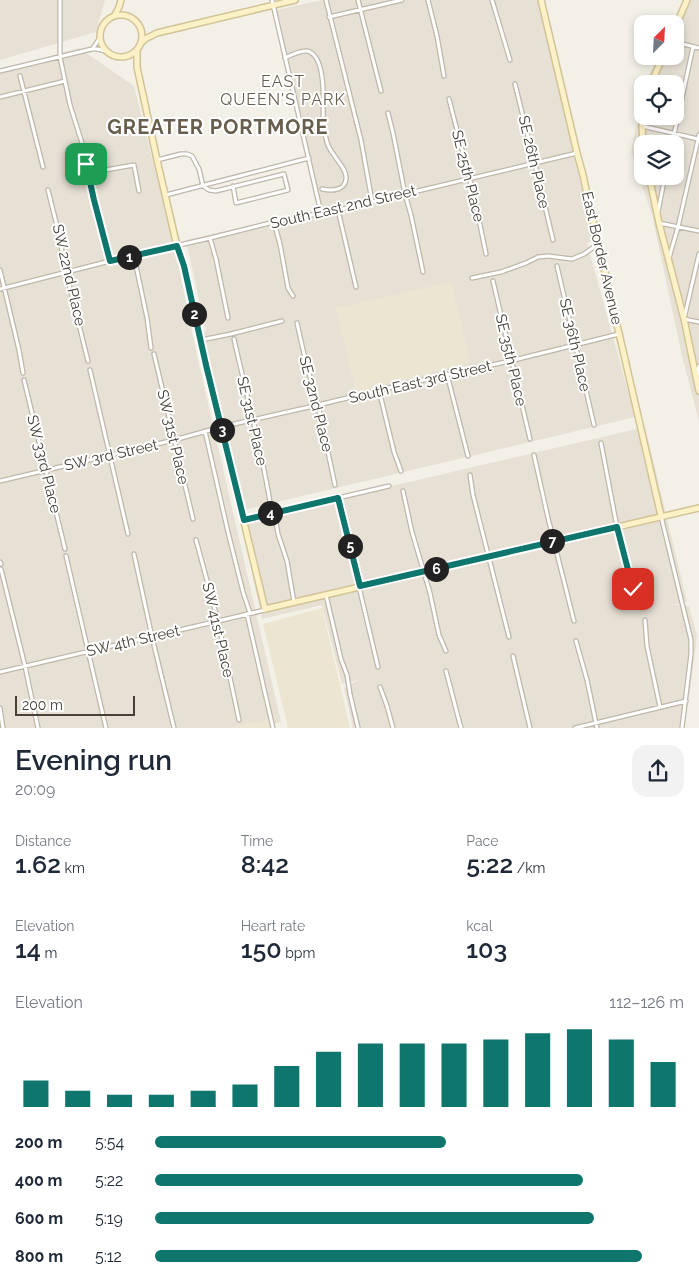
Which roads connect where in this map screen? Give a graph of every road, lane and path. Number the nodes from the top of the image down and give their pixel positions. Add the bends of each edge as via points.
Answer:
1 (60, 0) edge
2 (295, 0) edge
3 (326, 0) edge
4 (358, 0) edge
5 (402, 0) edge
6 (428, 0) edge
7 (492, 0) edge
8 (541, 0) edge
9 (687, 0) edge
10 (121, 1) edge
11 (272, 2) edge
12 (360, 10) junction
13 (681, 15) edge
14 (115, 16) junction
15 (129, 16) junction
16 (329, 17) junction
17 (141, 28) junction
18 (157, 32) junction
19 (99, 39) junction
20 (142, 42) junction
21 (684, 44) edge
22 (693, 47) junction
23 (699, 48) edge
24 (92, 49) junction
25 (137, 50) junction
26 (106, 51) junction
27 (60, 57) junction
28 (126, 57) junction
29 (285, 58) junction
30 (510, 60) dead end
31 (137, 67) junction
32 (0, 71) edge
33 (20, 76) dead end
34 (444, 76) dead end
35 (66, 81) junction
36 (515, 84) dead end
37 (24, 90) junction
38 (381, 92) dead end
39 (0, 96) edge
40 (449, 99) dead end
41 (388, 113) dead end
42 (642, 126) joint
43 (674, 133) junction
44 (642, 135) edge
45 (699, 138) edge
46 (577, 153) junction
47 (309, 158) junction
48 (158, 160) junction
49 (534, 163) junction
50 (282, 165) junction
51 (43, 167) dead end
52 (88, 173) junction
53 (284, 174) junction
54 (468, 178) junction
55 (651, 185) edge
56 (663, 185) edge
57 (203, 186) junction
58 (233, 186) junction
59 (322, 189) dead end
60 (48, 190) dead end
61 (139, 191) dead end
62 (405, 194) junction
63 (166, 195) junction
64 (372, 201) junction
65 (338, 210) junction
66 (321, 213) junction
67 (658, 213) junction
68 (274, 222) junction
69 (659, 223) junction
70 (678, 226) junction
71 (699, 231) edge
72 (210, 238) junction
73 (553, 240) dead end
74 (598, 244) junction
75 (177, 246) junction
76 (486, 254) dead end
77 (699, 254) edge
78 (134, 256) junction
79 (668, 260) junction
80 (110, 261) junction
81 (557, 266) dead end
82 (0, 270) edge
83 (66, 272) junction
84 (423, 272) dead end
85 (472, 278) dead end
86 (492, 281) dead end
87 (356, 287) dead end
88 (2, 288) edge
89 (293, 296) dead end
90 (228, 318) dead end
91 (684, 319) junction
92 (282, 321) dead end
93 (699, 322) edge
94 (297, 323) dead end
95 (619, 334) junction
96 (234, 339) dead end
97 (201, 340) junction
98 (575, 345) junction
99 (151, 348) dead end
100 (154, 354) dead end
101 (88, 361) dead end
102 (512, 361) junction
103 (699, 366) edge
104 (90, 370) dead end
105 (23, 373) dead end
106 (447, 374) junction
107 (696, 379) junction
108 (24, 380) dead end
109 (379, 390) junction
110 (699, 391) edge
111 (318, 406) junction
112 (253, 421) junction
113 (594, 425) dead end
114 (221, 427) junction
115 (205, 432) junction
116 (530, 439) dead end
117 (174, 440) junction
118 (601, 444) dead end
119 (110, 454) junction
120 (534, 455) dead end
121 (468, 456) dead end
122 (45, 470) junction
123 (401, 471) dead end
124 (470, 475) dead end
125 (0, 481) edge
126 (336, 485) dead end
127 (389, 486) dead end
128 (403, 492) dead end
129 (338, 498) junction
130 (270, 502) dead end
131 (699, 508) edge
132 (661, 516) junction
133 (193, 519) dead end
134 (244, 520) junction
135 (276, 522) dead end
136 (617, 527) junction
137 (128, 534) dead end
138 (196, 540) dead end
139 (554, 541) junction
140 (65, 549) dead end
141 (134, 554) dead end
142 (66, 556) dead end
143 (489, 556) junction
144 (1, 570) edge
145 (423, 572) junction
146 (360, 586) junction
147 (326, 595) junction
148 (294, 603) junction
149 (638, 606) dead end
150 (265, 609) junction
151 (248, 614) junction
152 (645, 620) dead end
153 (218, 621) junction
154 (574, 621) dead end
155 (152, 637) junction
156 (509, 637) dead end
157 (576, 641) dead end
158 (89, 651) junction
159 (446, 651) dead end
160 (513, 656) dead end
161 (25, 666) junction
162 (378, 667) dead end
163 (446, 671) dead end
164 (0, 672) edge
165 (380, 687) dead end
166 (686, 701) junction
167 (660, 707) junction
168 (0, 708) edge
169 (239, 720) dead end
170 (596, 723) junction
171 (3, 728) edge
172 (38, 728) edge
173 (106, 728) edge
174 (174, 728) edge
175 (273, 728) edge
176 (358, 728) edge
177 (393, 728) edge
178 (461, 728) edge
179 (530, 728) edge
180 (574, 728) edge
181 (597, 728) edge
182 (682, 728) edge

1 - 27 street
2 - 11 street
3 - 16 street
4 - 12 street
5 - 12 street
6 - 34 street
7 - 30 street
8 - 46 street, East Border Avenue
9 - 13 street
10 - 14 street
10 - 15 street
11 - 18 street
11 - 29 street
12 - 16 street
12 - 38 street
14 - 15 street
14 - 19 street via 104,22
15 - 17 street
16 - 64 street via 361,140
17 - 18 street
17 - 20 street
18 - 20 street
19 - 24 street
19 - 26 street
20 - 25 street
21 - 22 street
22 - 23 street
22 - 43 street
24 - 26 street
24 - 27 street
25 - 28 street
25 - 31 street
26 - 28 street via 116,57
27 - 32 street
27 - 35 street
28 - 31 street
29 - 47 street
29 - 59 street via 308,51 318,63 326,139 346,178 338,190
31 - 48 street
33 - 37 street
35 - 37 street
35 - 52 street
36 - 49 street, SE 26th Place
37 - 39 street
37 - 51 street
40 - 54 street, SE 25th Place
41 - 62 street
42 - 43 street
42 - 44 street
43 - 45 street
45 - 70 street
46 - 49 street, South East 2nd Street
46 - 74 street, East Border Avenue
47 - 50 street
47 - 66 street
48 - 57 street via 181,154 192,156
48 - 63 street
49 - 54 street, South East 2nd Street
49 - 73 street, SE 26th Place
50 - 53 street
50 - 57 street
52 - 61 street via 134,165
52 - 80 street
53 - 58 street
53 - 58 street via 288,190 236,203
54 - 62 street, South East 2nd Street
54 - 76 street, SE 25th Place
55 - 67 street
56 - 67 street
57 - 58 street via 216,191
57 - 63 street
60 - 83 street, SW 22nd Place
62 - 64 street, South East 2nd Street
62 - 84 street
63 - 75 street
64 - 65 street, South East 2nd Street
65 - 66 street, South East 2nd Street
65 - 87 street
66 - 68 street, South East 2nd Street
67 - 69 street
68 - 72 street, South East 2nd Street
68 - 89 street via 288,288
69 - 70 street
69 - 79 street
70 - 71 street
70 - 79 street
72 - 75 street, South East 2nd Street
72 - 90 street
74 - 85 street via 572,259 538,257 501,272
74 - 95 street, East Border Avenue
75 - 78 street, South East 2nd Street
75 - 97 street
77 - 91 street
78 - 80 street, South East 2nd Street
78 - 99 street
79 - 91 street
80 - 83 street, South East 2nd Street
81 - 98 street, SE 36th Place
82 - 88 street
83 - 88 street, South East 2nd Street
83 - 101 street, SW 22nd Place
86 - 102 street, SE 35th Place
88 - 105 street
91 - 93 street
91 - 107 street
92 - 97 street
94 - 111 street, SE 32nd Place
95 - 98 street, South East 3rd Street
95 - 132 street, East Border Avenue
96 - 112 street, SE 31st Place
97 - 114 street
98 - 102 street, South East 3rd Street
98 - 113 street, SE 36th Place
100 - 117 street, SW 31st Place
102 - 106 street, South East 3rd Street
102 - 116 street, SE 35th Place
103 - 107 street
104 - 119 street
106 - 109 street, South East 3rd Street
106 - 121 street
107 - 110 street
108 - 122 street, SW 33rd Place
109 - 111 street, South East 3rd Street
109 - 123 street
111 - 112 street, South East 3rd Street
111 - 126 street, SE 32nd Place
112 - 114 street, South East 3rd Street
112 - 130 street, SE 31st Place
114 - 115 street, SW 3rd Street
114 - 134 street
115 - 117 street, SW 3rd Street
115 - 151 street
117 - 119 street, SW 3rd Street
117 - 133 street, SW 31st Place
118 - 136 street
119 - 122 street, SW 3rd Street
119 - 137 street
120 - 139 street
122 - 125 street, SW 3rd Street
122 - 140 street, SW 33rd Place
124 - 143 street
127 - 129 street
128 - 145 street
129 - 134 street
129 - 146 street
131 - 132 street
132 - 136 street
132 - 166 street via 692,640
134 - 150 street
135 - 148 street
136 - 139 street
136 - 149 street
138 - 153 street, SW 41st Place
139 - 143 street
139 - 154 street
141 - 155 street
142 - 158 street
143 - 145 street
143 - 156 street
144 - 161 street
145 - 146 street
145 - 159 street
146 - 147 street
146 - 162 street
147 - 148 street
147 - 176 street
148 - 150 street
150 - 151 street, SW 4th Street
151 - 153 street, SW 4th Street
151 - 175 street
152 - 167 street
153 - 155 street, SW 4th Street
153 - 169 street, SW 41st Place
155 - 158 street, SW 4th Street
155 - 174 street
157 - 170 street
158 - 161 street, SW 4th Street
158 - 173 street
160 - 179 street
161 - 164 street, SW 4th Street
161 - 172 street
163 - 178 street
165 - 177 street
166 - 167 street
166 - 182 street
167 - 170 street
168 - 171 street
170 - 180 street
170 - 181 street

